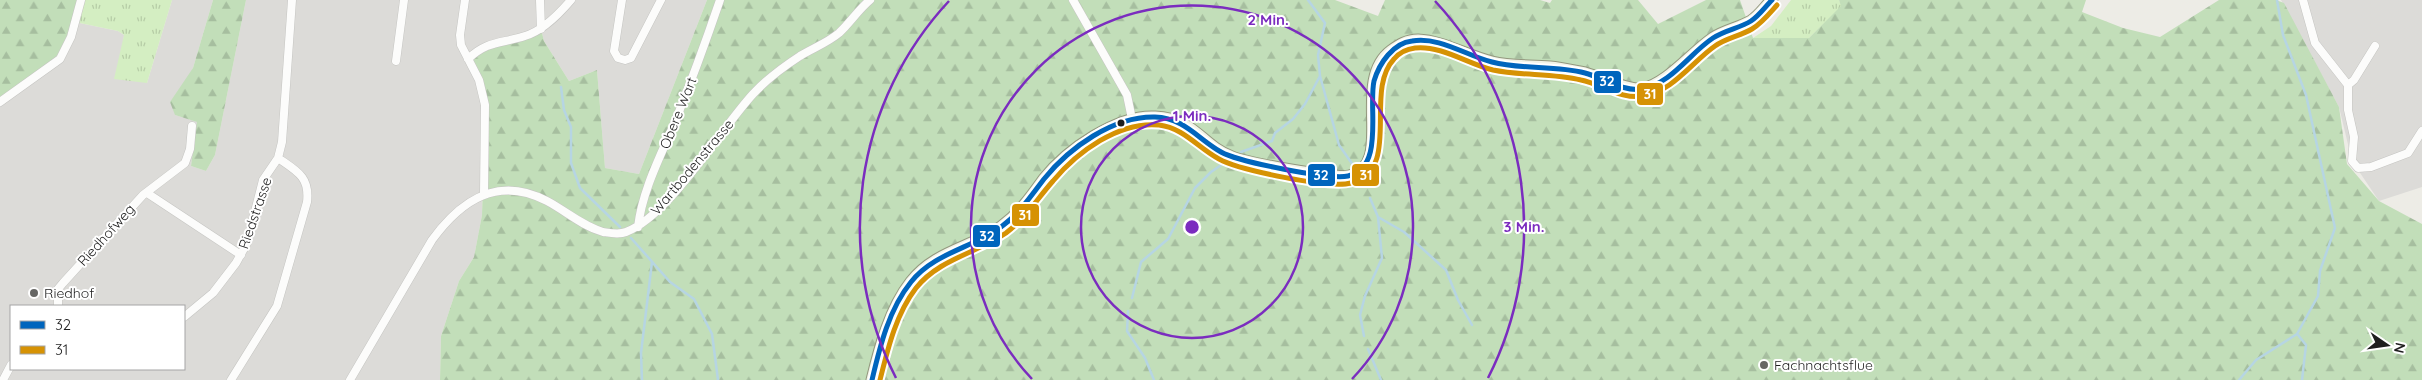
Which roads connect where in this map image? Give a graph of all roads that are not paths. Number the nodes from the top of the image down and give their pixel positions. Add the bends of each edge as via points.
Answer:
1 (81, 0) edge
2 (292, 0) edge
3 (404, 0) edge
4 (466, 0) edge
5 (540, 0) edge
6 (571, 0) edge
7 (622, 0) edge
8 (661, 0) edge
9 (720, 0) edge
10 (870, 0) edge
11 (1073, 0) edge
12 (1772, 0) edge
13 (2302, 0) edge
14 (541, 28) junction
15 (2375, 46) dead end
16 (468, 59) junction
17 (396, 61) dead end
18 (2348, 85) junction
19 (0, 102) edge
20 (1132, 119) junction
21 (192, 126) dead end
22 (2422, 131) edge
23 (278, 158) junction
24 (147, 193) junction
25 (484, 193) junction
26 (638, 226) junction
27 (241, 255) junction
28 (58, 305) edge
29 (185, 316) edge
30 (10, 367) edge
31 (3, 380) edge
32 (231, 380) edge
33 (350, 380) edge
34 (872, 380) edge

1 - 19 street via 71,37 60,59
2 - 23 street, Riedstrasse via 282,142
3 - 17 street
4 - 16 street via 460,35
5 - 14 street
6 - 14 street
7 - 8 street via 614,51 618,58 625,60 631,58
9 - 26 street, Obere Wart via 648,187
10 - 26 street, Wartbodenstrasse via 839,34 780,69 754,94 660,207
11 - 20 street via 1127,96
12 - 20 street via 1751,20 1716,36 1694,52 1662,82 1639,90 1551,66 1493,62 1417,40 1402,43 1386,54 1376,73 1370,106 1374,141 1370,157 1365,168 1350,176 1332,176 1232,158 1184,123 1152,116
13 - 18 street via 2315,43
14 - 16 street via 524,36 488,44
15 - 18 street
16 - 25 street via 479,80 485,105
18 - 22 street via 2348,110 2354,137 2352,161 2358,168 2371,167 2408,153
20 - 34 street via 1079,146 1046,177 1029,202 1000,227 925,266 910,283 899,304 882,342
21 - 24 street, Riedhofweg via 188,158
23 - 27 street, Riedstrasse via 263,180 253,224
23 - 32 street via 306,181 308,202 277,306
24 - 27 street, Riedhofweg
24 - 28 street, Riedhofweg via 58,290
25 - 26 street, Wartbodenstrasse via 520,190 546,200 593,229 608,233 623,233
25 - 33 street, Wartbodenstrasse via 454,215 432,240
27 - 29 street, Riedstrasse via 213,293
30 - 31 street

